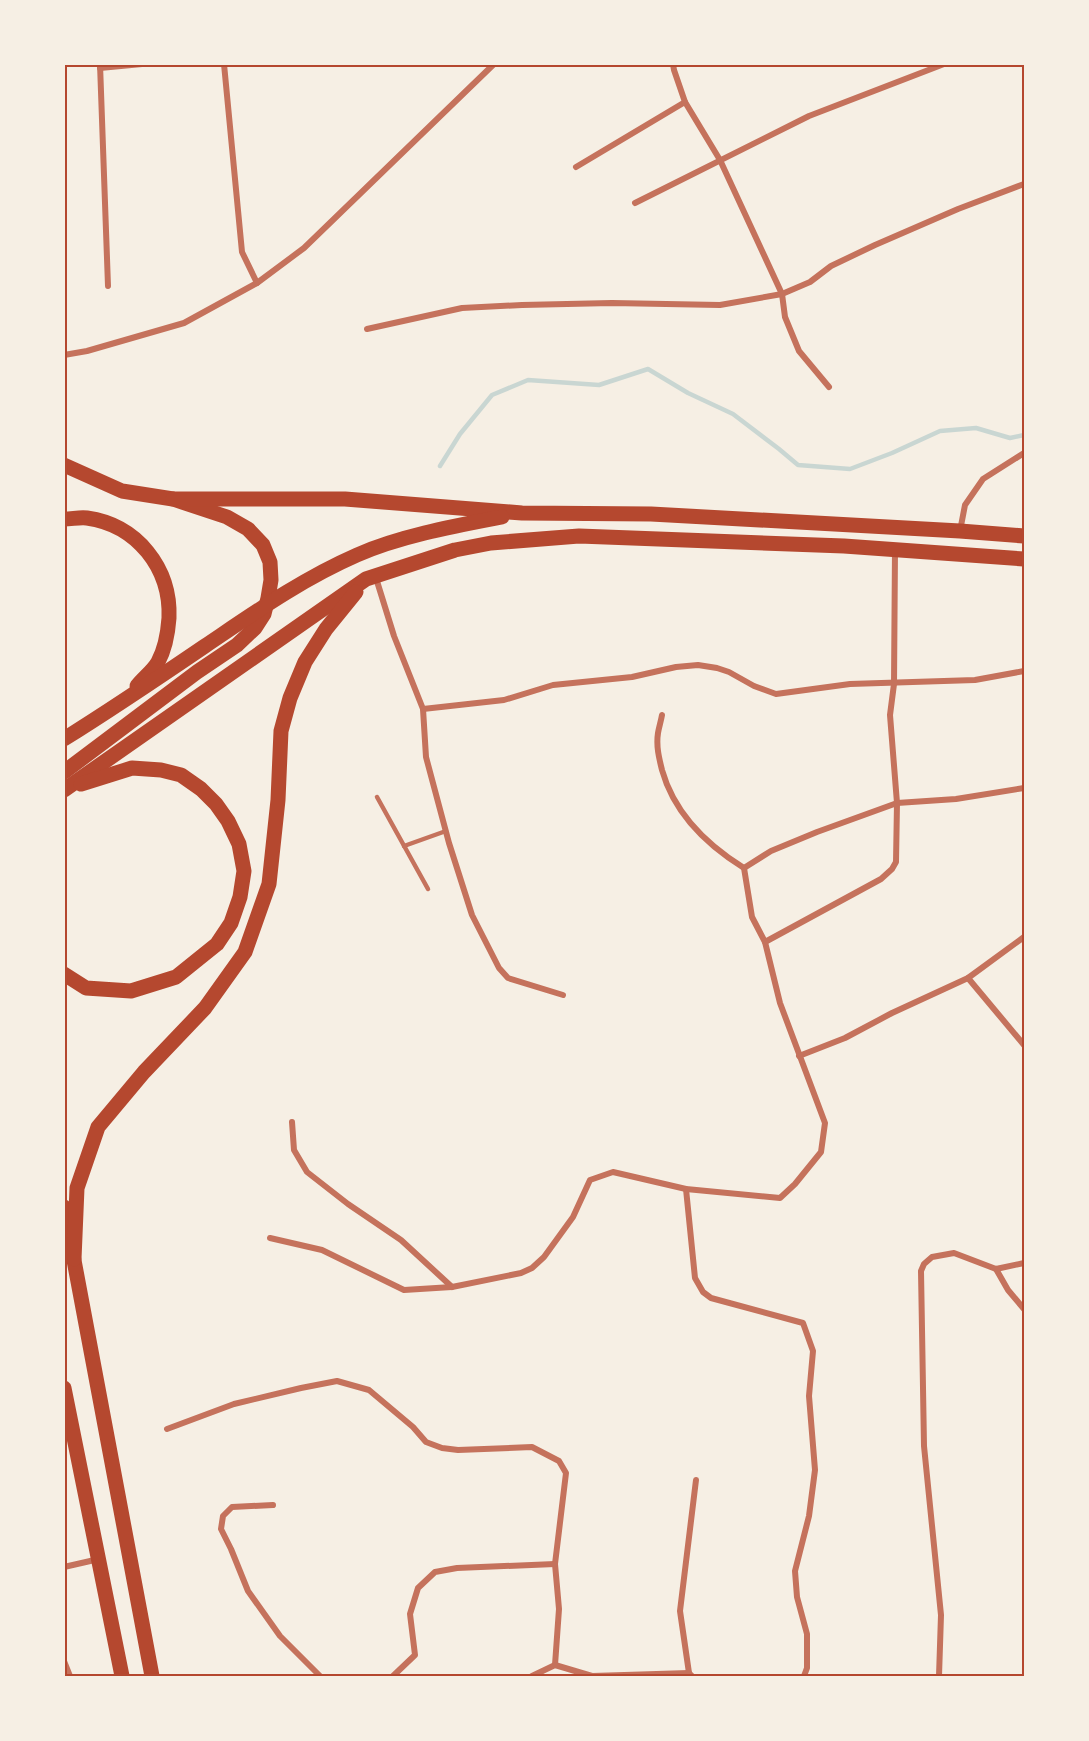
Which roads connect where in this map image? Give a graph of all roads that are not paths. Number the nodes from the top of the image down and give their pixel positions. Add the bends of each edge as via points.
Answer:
1 (142, 64) edge
2 (224, 64) edge
3 (494, 64) edge
4 (673, 64) edge
5 (940, 65) edge
6 (100, 66) edge
7 (684, 102) junction
8 (720, 160) junction
9 (576, 167) dead end
10 (1024, 184) edge
11 (635, 203) dead end
12 (256, 283) junction
13 (108, 286) dead end
14 (782, 294) junction
15 (367, 328) dead end
16 (64, 355) edge
17 (829, 387) dead end
18 (1024, 453) edge
19 (64, 459) edge
20 (64, 465) edge
21 (82, 473) junction
22 (173, 499) junction
23 (522, 513) junction
24 (64, 519) edge
25 (960, 531) junction
26 (1024, 536) edge
27 (895, 550) junction
28 (1024, 559) edge
29 (371, 577) junction
30 (1024, 671) edge
31 (894, 684) junction
32 (118, 706) junction
33 (423, 709) junction
34 (662, 715) dead end
35 (64, 739) edge
36 (67, 770) edge
37 (1024, 788) edge
38 (65, 789) edge
39 (377, 797) dead end
40 (897, 803) junction
41 (446, 831) junction
42 (404, 846) junction
43 (744, 868) junction
44 (428, 890) dead end
45 (1024, 937) edge
46 (765, 942) junction
47 (64, 974) edge
48 (968, 978) junction
49 (563, 994) dead end
50 (1024, 1045) edge
51 (799, 1056) junction
52 (292, 1122) dead end
53 (686, 1189) junction
54 (64, 1207) edge
55 (270, 1238) dead end
56 (74, 1259) junction
57 (1024, 1263) edge
58 (996, 1269) junction
59 (452, 1287) junction
60 (1024, 1310) edge
61 (64, 1388) edge
62 (166, 1429) dead end
63 (696, 1480) dead end
64 (273, 1505) dead end
65 (99, 1559) junction
66 (555, 1564) junction
67 (64, 1567) edge
68 (64, 1661) edge
69 (555, 1665) junction
70 (691, 1675) edge
71 (70, 1677) edge
72 (122, 1677) edge
73 (152, 1677) edge
74 (320, 1677) edge
75 (393, 1677) edge
76 (532, 1677) edge
77 (804, 1677) edge
78 (939, 1677) edge

1 - 6 street
2 - 12 street via 242,252
3 - 12 street via 304,248
4 - 7 street
5 - 8 street via 809,117
6 - 13 street
7 - 8 street
7 - 9 street
8 - 11 street
8 - 14 street
10 - 14 street via 875,244
12 - 16 street via 184,323
14 - 15 street via 720,305 612,303 462,308
14 - 17 street via 785,317 800,351
18 - 25 street via 982,479 965,505
19 - 21 street
20 - 21 highway
21 - 22 highway via 122,491
22 - 23 highway via 345,499
22 - 36 highway via 227,517 248,529 263,545 270,562 271,580 264,614 237,645
23 - 25 highway via 651,514
23 - 32 highway via 453,526 358,554 278,596
24 - 32 highway via 103,521 123,530 156,562 166,584 168,633 158,662
25 - 26 highway
27 - 28 highway
27 - 29 highway via 579,537 491,543 455,550
27 - 31 street
29 - 33 street
29 - 38 highway
29 - 56 highway via 326,629 305,662 290,698 281,731 269,884 245,952 205,1008 98,1127 77,1188
30 - 31 street via 975,680
31 - 33 street via 850,684 776,694 729,672 698,665 553,685 504,700
31 - 40 street via 890,715
32 - 35 highway
33 - 41 street via 426,757
34 - 43 street via 658,755 667,787 680,811 697,830
37 - 40 street
38 - 47 highway via 132,768 181,775 201,789 228,821 239,844 244,871 231,923 217,944 176,977 131,991 86,988
39 - 42 lane
40 - 43 street via 771,851
40 - 46 street via 898,852 892,869 881,879
41 - 42 lane
41 - 49 street via 472,915 499,968 508,978
42 - 44 lane
43 - 46 street via 752,916
45 - 48 street
46 - 51 street via 780,1003
48 - 50 street
48 - 51 street
51 - 53 street via 825,1123 821,1152 795,1184 780,1198
52 - 59 street via 294,1150 307,1172 401,1240
53 - 59 street via 613,1172 590,1180 573,1217 532,1268 521,1274
53 - 77 street via 698,1287 711,1298 803,1323 813,1351 809,1396 815,1470 809,1516 795,1571 807,1634
54 - 56 highway
55 - 59 street via 322,1250 404,1290
56 - 73 highway
57 - 58 street
58 - 60 street
58 - 78 street via 954,1253 932,1257 921,1270 924,1446 941,1615
61 - 65 highway
62 - 66 street via 234,1404 337,1381 369,1390 426,1442 442,1448 532,1447 559,1461 566,1473
63 - 70 street via 680,1611
64 - 74 street via 232,1507 223,1516 221,1529 248,1591 280,1636
65 - 67 street
65 - 72 highway
66 - 69 street via 559,1609
66 - 75 street via 435,1572 417,1588 410,1614 415,1655
68 - 71 street
69 - 70 street via 592,1676
69 - 76 street

